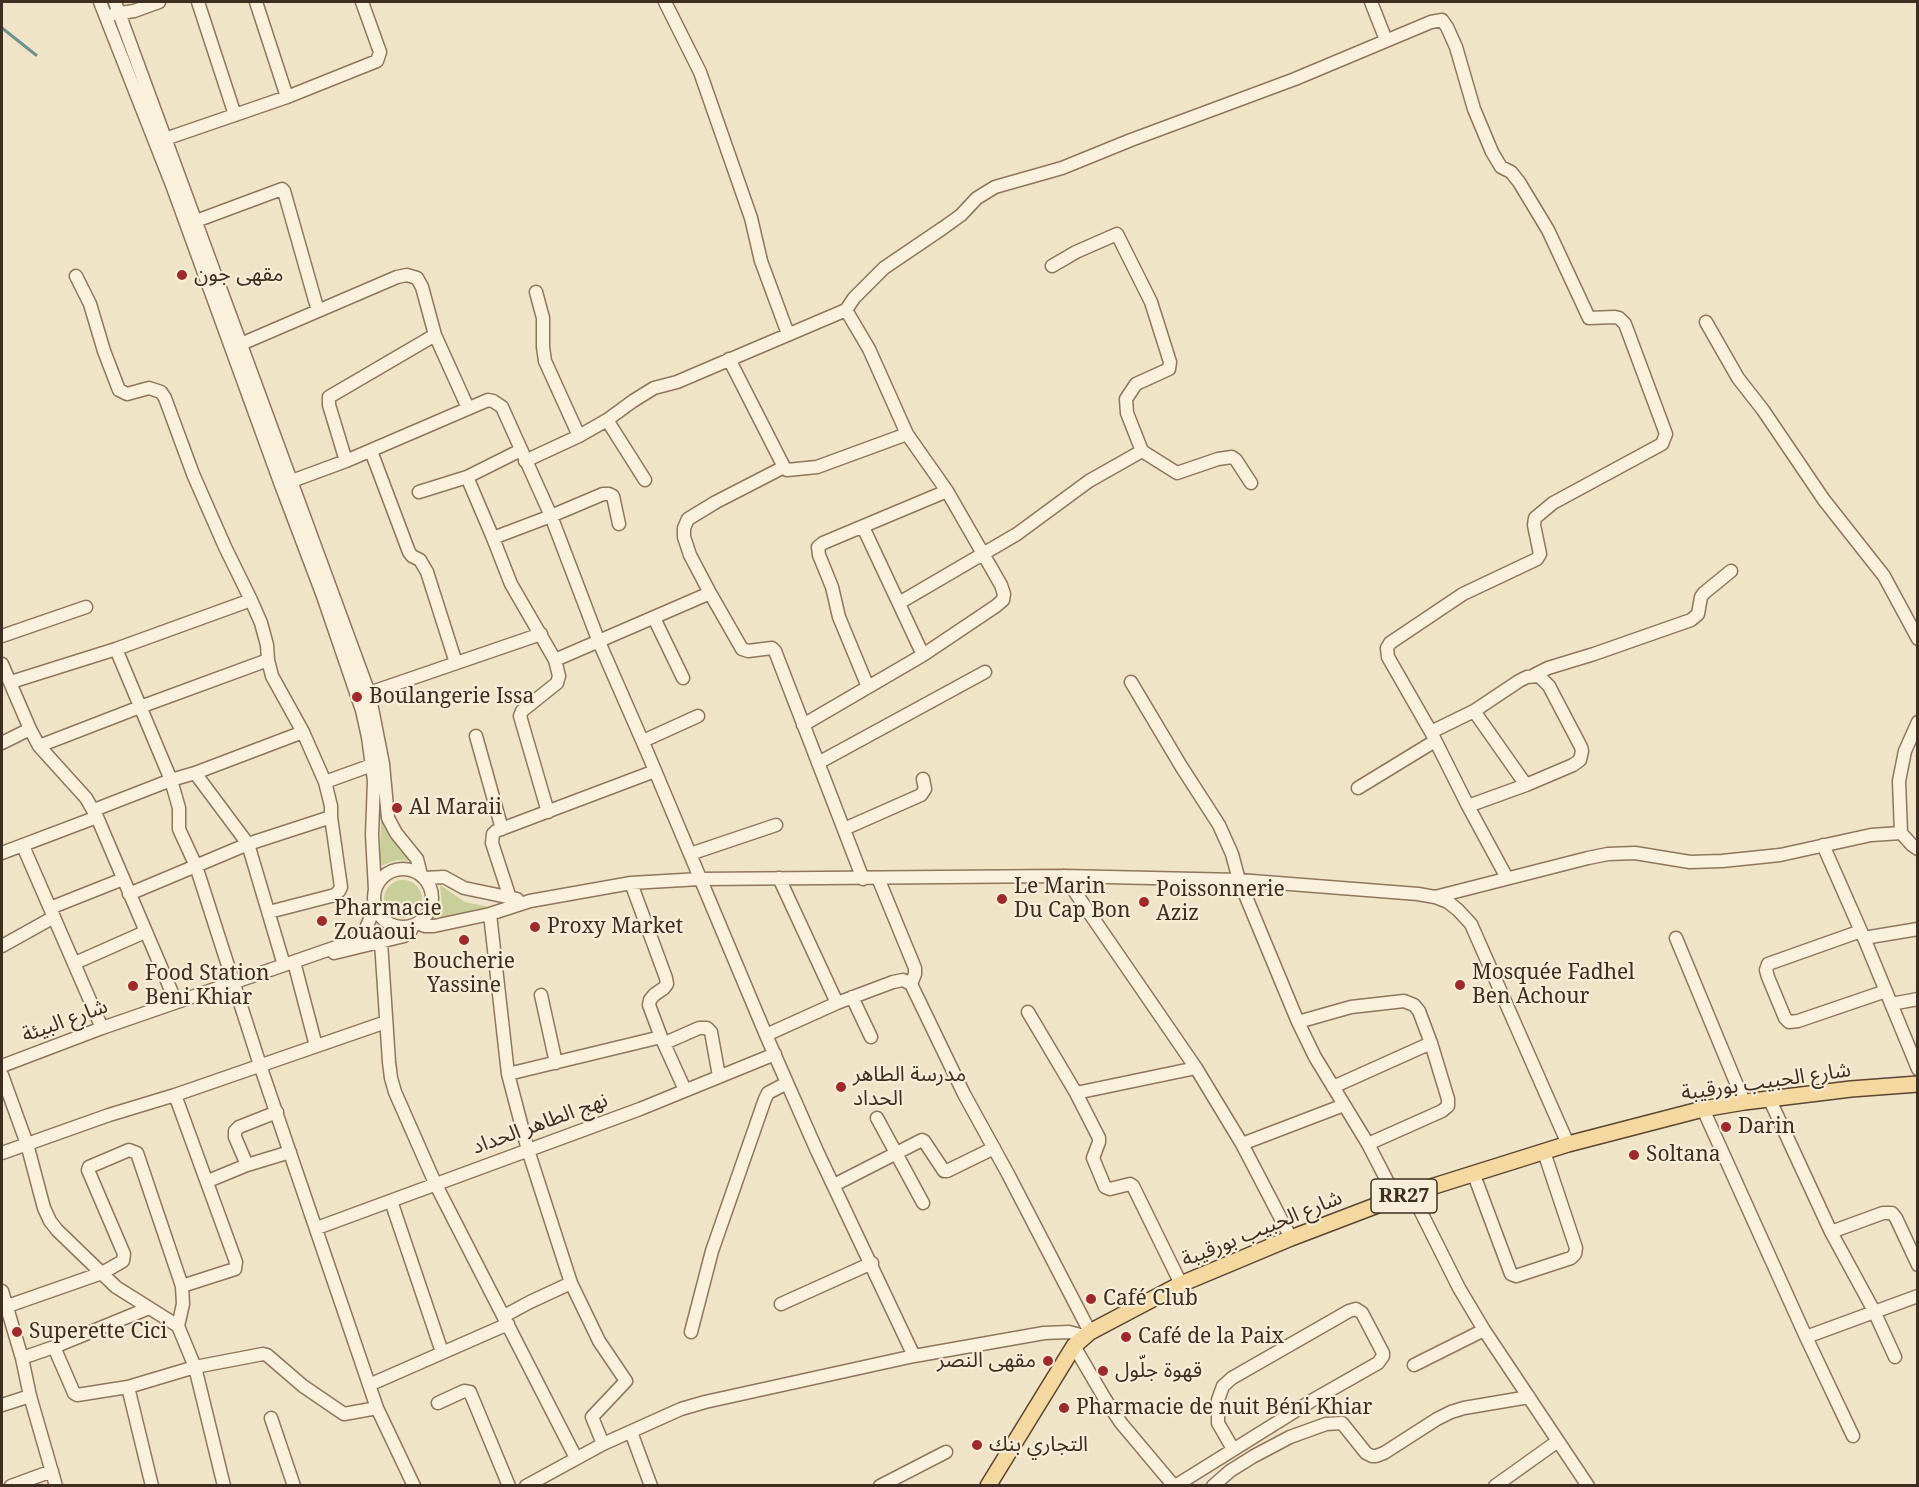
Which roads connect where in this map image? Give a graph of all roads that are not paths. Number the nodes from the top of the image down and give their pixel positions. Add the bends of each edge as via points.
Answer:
1 (99, 2) edge
2 (159, 2) edge
3 (198, 2) edge
4 (256, 2) edge
5 (362, 2) edge
6 (665, 2) edge
7 (1371, 2) edge
8 (119, 12) edge
9 (108, 23) junction
10 (1386, 40) junction
11 (287, 97) junction
12 (235, 115) junction
13 (165, 139) junction
14 (196, 221) junction
15 (1052, 266) dead end
16 (76, 276) dead end
17 (536, 292) dead end
18 (846, 310) junction
19 (318, 311) junction
20 (1706, 322) dead end
21 (788, 334) junction
22 (435, 335) junction
23 (241, 344) junction
24 (729, 359) junction
25 (468, 408) junction
26 (607, 420) junction
27 (907, 434) junction
28 (579, 436) junction
29 (371, 451) junction
30 (1142, 452) junction
31 (523, 455) junction
32 (346, 461) junction
33 (784, 467) junction
34 (467, 477) junction
35 (645, 480) dead end
36 (286, 483) junction
37 (1251, 483) dead end
38 (946, 491) junction
39 (419, 492) dead end
40 (292, 498) junction
41 (551, 516) junction
42 (619, 524) dead end
43 (863, 527) junction
44 (493, 538) junction
45 (983, 554) junction
46 (1731, 571) dead end
47 (710, 593) junction
48 (251, 600) junction
49 (899, 603) junction
50 (86, 607) dead end
51 (654, 618) junction
52 (541, 634) junction
53 (2, 636) edge
54 (1917, 639) edge
55 (599, 642) junction
56 (116, 649) junction
57 (923, 655) junction
58 (268, 660) junction
59 (555, 660) junction
60 (456, 663) junction
61 (2, 668) edge
62 (985, 672) dead end
63 (1534, 675) junction
64 (683, 678) dead end
65 (11, 682) junction
66 (1131, 682) dead end
67 (868, 687) junction
68 (369, 693) junction
69 (140, 707) junction
70 (1474, 711) junction
71 (698, 716) dead end
72 (1917, 722) edge
73 (803, 725) junction
74 (30, 729) junction
75 (303, 732) junction
76 (476, 736) dead end
77 (1433, 736) junction
78 (643, 741) junction
79 (2, 743) edge
80 (39, 746) junction
81 (819, 762) junction
82 (372, 765) junction
83 (655, 771) junction
84 (195, 774) junction
85 (923, 779) dead end
86 (171, 780) junction
87 (325, 782) junction
88 (1526, 785) junction
89 (1358, 788) dead end
90 (1468, 806) junction
91 (548, 812) junction
92 (96, 813) junction
93 (331, 817) junction
94 (776, 825) dead end
95 (502, 829) junction
96 (844, 829) junction
97 (1901, 832) junction
98 (248, 844) junction
99 (1823, 845) junction
100 (23, 846) junction
101 (1917, 849) edge
102 (2, 853) edge
103 (690, 854) junction
104 (196, 866) junction
105 (1064, 876) junction
106 (422, 877) junction
107 (779, 878) junction
108 (878, 878) junction
109 (1507, 878) junction
110 (123, 879) junction
111 (700, 879) junction
112 (863, 879) junction
113 (1239, 880) junction
114 (631, 883) junction
115 (375, 890) junction
116 (129, 894) junction
117 (1435, 897) junction
118 (510, 898) junction
119 (530, 901) junction
120 (375, 907) junction
121 (269, 912) junction
122 (52, 913) junction
123 (490, 914) junction
124 (416, 924) junction
125 (1917, 929) edge
126 (145, 932) junction
127 (1862, 934) junction
128 (1676, 938) dead end
129 (381, 942) junction
130 (2, 946) edge
131 (312, 955) junction
132 (75, 963) junction
133 (289, 964) junction
134 (234, 983) junction
135 (911, 984) junction
136 (1886, 991) junction
137 (541, 995) dead end
138 (852, 997) junction
139 (1917, 999) edge
140 (176, 1002) junction
141 (837, 1003) junction
142 (1891, 1004) junction
143 (1028, 1012) dead end
144 (386, 1022) junction
145 (1298, 1022) junction
146 (102, 1028) junction
147 (766, 1035) junction
148 (871, 1037) dead end
149 (663, 1040) junction
150 (1431, 1044) junction
151 (316, 1046) junction
152 (775, 1054) junction
153 (556, 1063) junction
154 (260, 1065) junction
155 (2, 1066) edge
156 (1196, 1068) junction
157 (1917, 1069) edge
158 (508, 1074) junction
159 (2, 1075) edge
160 (719, 1077) junction
161 (787, 1083) junction
162 (1917, 1084) edge
163 (1333, 1087) junction
164 (685, 1090) junction
165 (1076, 1093) junction
166 (175, 1095) junction
167 (1769, 1098) junction
168 (1744, 1102) junction
169 (1344, 1105) junction
170 (1703, 1109) junction
171 (277, 1112) junction
172 (877, 1118) dead end
173 (27, 1144) junction
174 (1242, 1144) junction
175 (1368, 1144) junction
176 (1568, 1144) junction
177 (994, 1148) junction
178 (528, 1150) junction
179 (290, 1152) junction
180 (1544, 1152) junction
181 (2, 1153) edge
182 (895, 1153) junction
183 (247, 1165) junction
184 (1474, 1175) junction
185 (208, 1181) junction
186 (435, 1183) junction
187 (834, 1185) junction
188 (1412, 1194) junction
189 (1396, 1198) junction
190 (392, 1201) junction
191 (923, 1203) dead end
192 (317, 1228) junction
193 (1831, 1232) junction
194 (1291, 1238) junction
195 (872, 1263) junction
196 (1917, 1265) edge
197 (102, 1273) junction
198 (571, 1283) junction
199 (1181, 1284) junction
200 (182, 1286) junction
201 (2, 1291) edge
202 (1917, 1296) edge
203 (781, 1305) dead end
204 (4, 1307) edge
205 (149, 1308) junction
206 (1874, 1311) junction
207 (506, 1320) junction
208 (178, 1326) junction
209 (1484, 1330) junction
210 (691, 1332) dead end
211 (1806, 1337) junction
212 (1083, 1338) junction
213 (54, 1347) junction
214 (442, 1352) junction
215 (914, 1356) junction
216 (1895, 1357) dead end
217 (22, 1358) junction
218 (1414, 1365) dead end
219 (195, 1367) junction
220 (369, 1385) junction
221 (128, 1387) junction
222 (30, 1396) junction
223 (1529, 1397) junction
224 (438, 1403) dead end
225 (2, 1405) edge
226 (377, 1408) junction
227 (271, 1418) dead end
228 (631, 1432) junction
229 (1853, 1436) dead end
230 (1558, 1441) junction
231 (603, 1444) junction
232 (1233, 1449) junction
233 (946, 1452) dead end
234 (576, 1458) junction
235 (52, 1471) junction
236 (11, 1485) edge
237 (56, 1485) edge
238 (152, 1485) edge
239 (224, 1485) edge
240 (294, 1485) edge
241 (414, 1485) edge
242 (509, 1485) edge
243 (526, 1485) edge
244 (651, 1485) edge
245 (880, 1485) edge
246 (988, 1485) edge
247 (1174, 1485) edge
248 (1213, 1485) edge
249 (1495, 1485) edge
250 (1588, 1485) edge

1 - 9 street
2 - 8 street
3 - 12 street
4 - 11 street
5 - 11 street via 380,52 376,61
6 - 21 street via 700,72
7 - 10 street
8 - 9 street
8 - 13 street
9 - 36 street
10 - 18 street via 1062,168 995,187 875,275
10 - 77 street via 1435,21 1444,22 1492,153 1501,167 1513,173 1548,230 1589,318 1615,317 1623,322 1666,434 1662,444 1553,503 1534,518 1540,554 1537,559 1463,594 1388,645 1388,657
11 - 12 street
12 - 13 street
13 - 14 street
14 - 19 street via 282,189
14 - 23 street
15 - 30 street via 1117,234 1138,274 1170,362 1168,369 1136,384 1126,396 1127,413
16 - 48 street via 90,304 119,390 127,394 149,388 165,398 193,474
17 - 28 street via 543,318 545,361
18 - 21 street
18 - 27 street via 869,349
19 - 22 street via 407,275 417,278 422,287
19 - 23 street
20 - 54 street via 1738,378 1824,500 1884,576
21 - 24 street
22 - 25 street
22 - 32 street via 329,397
23 - 36 street
24 - 26 street via 644,393
24 - 33 street
25 - 29 street
25 - 31 street via 488,400 502,406
26 - 28 street
26 - 35 street
27 - 33 street via 817,467
27 - 38 street
28 - 31 street
29 - 32 street
29 - 60 street via 409,552 427,572
30 - 37 street via 1177,473 1232,457
30 - 45 street via 1089,481
31 - 34 street
31 - 41 street
32 - 36 street
33 - 47 street via 688,519 684,528 686,544
34 - 39 street
34 - 44 street
36 - 40 street
38 - 43 street
38 - 45 street
40 - 68 street
40 - 82 street via 358,696
41 - 42 street via 609,494 614,496
41 - 44 street
41 - 55 street
43 - 49 street
43 - 67 street via 824,543 818,551 842,625
44 - 52 street via 511,584
45 - 49 street
45 - 57 street via 1004,597
46 - 63 street via 1701,597 1698,614 1691,620
47 - 51 street
47 - 73 street via 742,649 775,651
48 - 56 street
48 - 58 street via 261,623
49 - 57 street
50 - 53 street
51 - 55 street
51 - 64 street
52 - 59 street
52 - 60 street
55 - 59 street
55 - 78 street
56 - 65 street
56 - 69 street
57 - 67 street
58 - 69 street
58 - 75 street via 272,676
59 - 91 street via 557,683 520,716
60 - 68 street
61 - 65 street
62 - 81 street
63 - 70 street
63 - 88 street via 1549,686 1582,751 1580,760 1573,765
65 - 74 street
66 - 113 street via 1212,814 1230,848
67 - 73 street
68 - 106 street via 383,764 388,818 417,859
69 - 80 street
69 - 86 street
70 - 77 street
70 - 88 street
71 - 78 street
72 - 97 street via 1905,751 1899,781
73 - 81 street
74 - 79 street
74 - 80 street
75 - 84 street
75 - 87 street
76 - 95 street
77 - 89 street
77 - 90 street
78 - 83 street
80 - 92 street
81 - 96 street
82 - 87 street
82 - 115 street
83 - 91 street
83 - 103 street
84 - 86 street
84 - 98 street
85 - 96 street via 925,789 921,795
86 - 92 street
86 - 104 street via 179,808 179,829
87 - 93 street
88 - 90 street
90 - 109 street
91 - 95 street
92 - 100 street
92 - 110 street
93 - 98 street
93 - 121 street via 339,891
94 - 103 street
95 - 118 street via 491,838
96 - 112 street
97 - 99 street
97 - 101 street
98 - 104 street
98 - 121 street
99 - 109 street via 1769,857 1702,862 1635,853 1608,854
99 - 127 street
100 - 102 street
100 - 122 street
103 - 111 street
104 - 116 street
104 - 134 street
105 - 108 street
105 - 113 street
105 - 156 street
106 - 115 street via 403,869 394,871 379,881
106 - 118 street via 444,877 464,888
106 - 124 street via 431,891 431,905
107 - 111 street
107 - 112 street
107 - 141 street
108 - 112 street
108 - 135 street via 915,968
109 - 117 street
110 - 116 street
110 - 122 street
111 - 114 street
111 - 147 street
113 - 117 street
113 - 145 street
114 - 119 street
114 - 149 street via 666,978 667,984 649,1005
115 - 120 street
116 - 126 street
117 - 176 street via 1448,902 1471,924
118 - 119 street
119 - 123 street
120 - 124 street via 389,924
120 - 131 street via 361,935
121 - 133 street
122 - 130 street
122 - 132 street
123 - 124 street via 434,926
123 - 158 street
124 - 129 street via 404,936
125 - 127 street
126 - 132 street
126 - 140 street
127 - 136 street
127 - 136 street via 1768,963 1768,977 1785,1018 1798,1021
128 - 168 street
129 - 131 street
129 - 144 street
131 - 133 street, شارع البيئة
132 - 146 street
133 - 134 street, شارع البيئة
133 - 151 street
134 - 140 street, شارع البيئة
134 - 154 street
135 - 138 street via 900,980
135 - 177 street
136 - 142 street
137 - 153 street
138 - 141 street
138 - 148 street
139 - 142 street
140 - 146 street, شارع البيئة
141 - 147 street
142 - 157 street
143 - 165 street
144 - 151 street
144 - 186 street via 391,1078
145 - 150 street via 1351,1007 1404,1001 1419,1011
145 - 163 street
146 - 155 street, شارع البيئة
147 - 152 street
149 - 153 street
149 - 160 street via 707,1028
149 - 164 street
150 - 163 street
150 - 175 street via 1448,1106
151 - 154 street
152 - 160 street, نهج الطاهر الحداد
152 - 161 street
153 - 158 street
154 - 166 street
154 - 171 street
156 - 165 street
156 - 174 street
158 - 178 street
159 - 173 street
160 - 164 street, نهج الطاهر الحداد
161 - 187 street
161 - 210 street via 768,1093 765,1099 712,1251
162 - 167 main road, شارع الحبيب بورقيبة / RR27
163 - 169 street
164 - 178 street, نهج الطاهر الحداد
165 - 199 street via 1099,1140 1093,1158 1105,1187 1133,1186
166 - 173 street
166 - 185 street
167 - 168 main road, شارع الحبيب بورقيبة / RR27
167 - 193 street
168 - 170 main road, شارع الحبيب بورقيبة / RR27
169 - 174 street
169 - 175 street
170 - 176 main road, شارع الحبيب بورقيبة / RR27
170 - 211 street
171 - 179 street
171 - 183 street via 235,1131
172 - 182 street
173 - 181 street
173 - 197 street via 50,1221
174 - 194 street
175 - 189 street
176 - 180 main road, شارع الحبيب بورقيبة / RR27
177 - 182 street via 947,1172 922,1140
177 - 212 street
178 - 186 street, نهج الطاهر الحداد
178 - 198 street
179 - 183 street
179 - 192 street
180 - 184 main road, شارع الحبيب بورقيبة / RR27
180 - 184 street via 1576,1248 1571,1258 1512,1275
182 - 187 street
182 - 191 street
183 - 185 street
184 - 188 main road, شارع الحبيب بورقيبة / RR27
185 - 200 street via 236,1266
186 - 190 street, نهج الطاهر الحداد
186 - 207 street
187 - 195 street
188 - 189 main road, شارع الحبيب بورقيبة / RR27
188 - 209 street
189 - 194 main road, شارع الحبيب بورقيبة / RR27
190 - 192 street, نهج الطاهر الحداد
190 - 214 street
192 - 220 street
193 - 196 street via 1892,1213
193 - 206 street
194 - 199 main road, شارع الحبيب بورقيبة / RR27
195 - 203 street
195 - 215 street
197 - 200 street via 125,1257 88,1170 129,1150 137,1154
197 - 204 street
197 - 205 street
198 - 207 street
198 - 231 street via 599,1341 626,1381 591,1417
199 - 212 main road, شارع الحبيب بورقيبة / RR27
200 - 208 street
201 - 204 street
202 - 206 street
204 - 217 street
205 - 208 street
205 - 213 street
206 - 211 street
206 - 216 street
207 - 214 street
207 - 234 street
208 - 219 street
209 - 218 street
209 - 223 street
211 - 229 street
212 - 215 street via 1069,1332 1044,1333
212 - 246 main road
212 - 247 street via 1105,1400
213 - 217 street
213 - 221 street via 77,1395
214 - 220 street
215 - 228 street via 705,1402
217 - 222 street
219 - 221 street
219 - 226 street via 265,1354 344,1414
219 - 239 street
220 - 226 street
221 - 238 street
222 - 225 street
222 - 235 street
223 - 230 street
223 - 248 street via 1450,1412 1376,1456 1366,1453 1342,1423 1326,1424 1254,1456
224 - 242 street via 470,1392
226 - 241 street
227 - 240 street
228 - 231 street
228 - 244 street
230 - 249 street
230 - 250 street
231 - 234 street
232 - 232 street via 1381,1360 1383,1353 1362,1313 1349,1311 1223,1386 1218,1400 1218,1423
232 - 247 street
233 - 245 street
234 - 243 street
235 - 236 street
235 - 237 street

